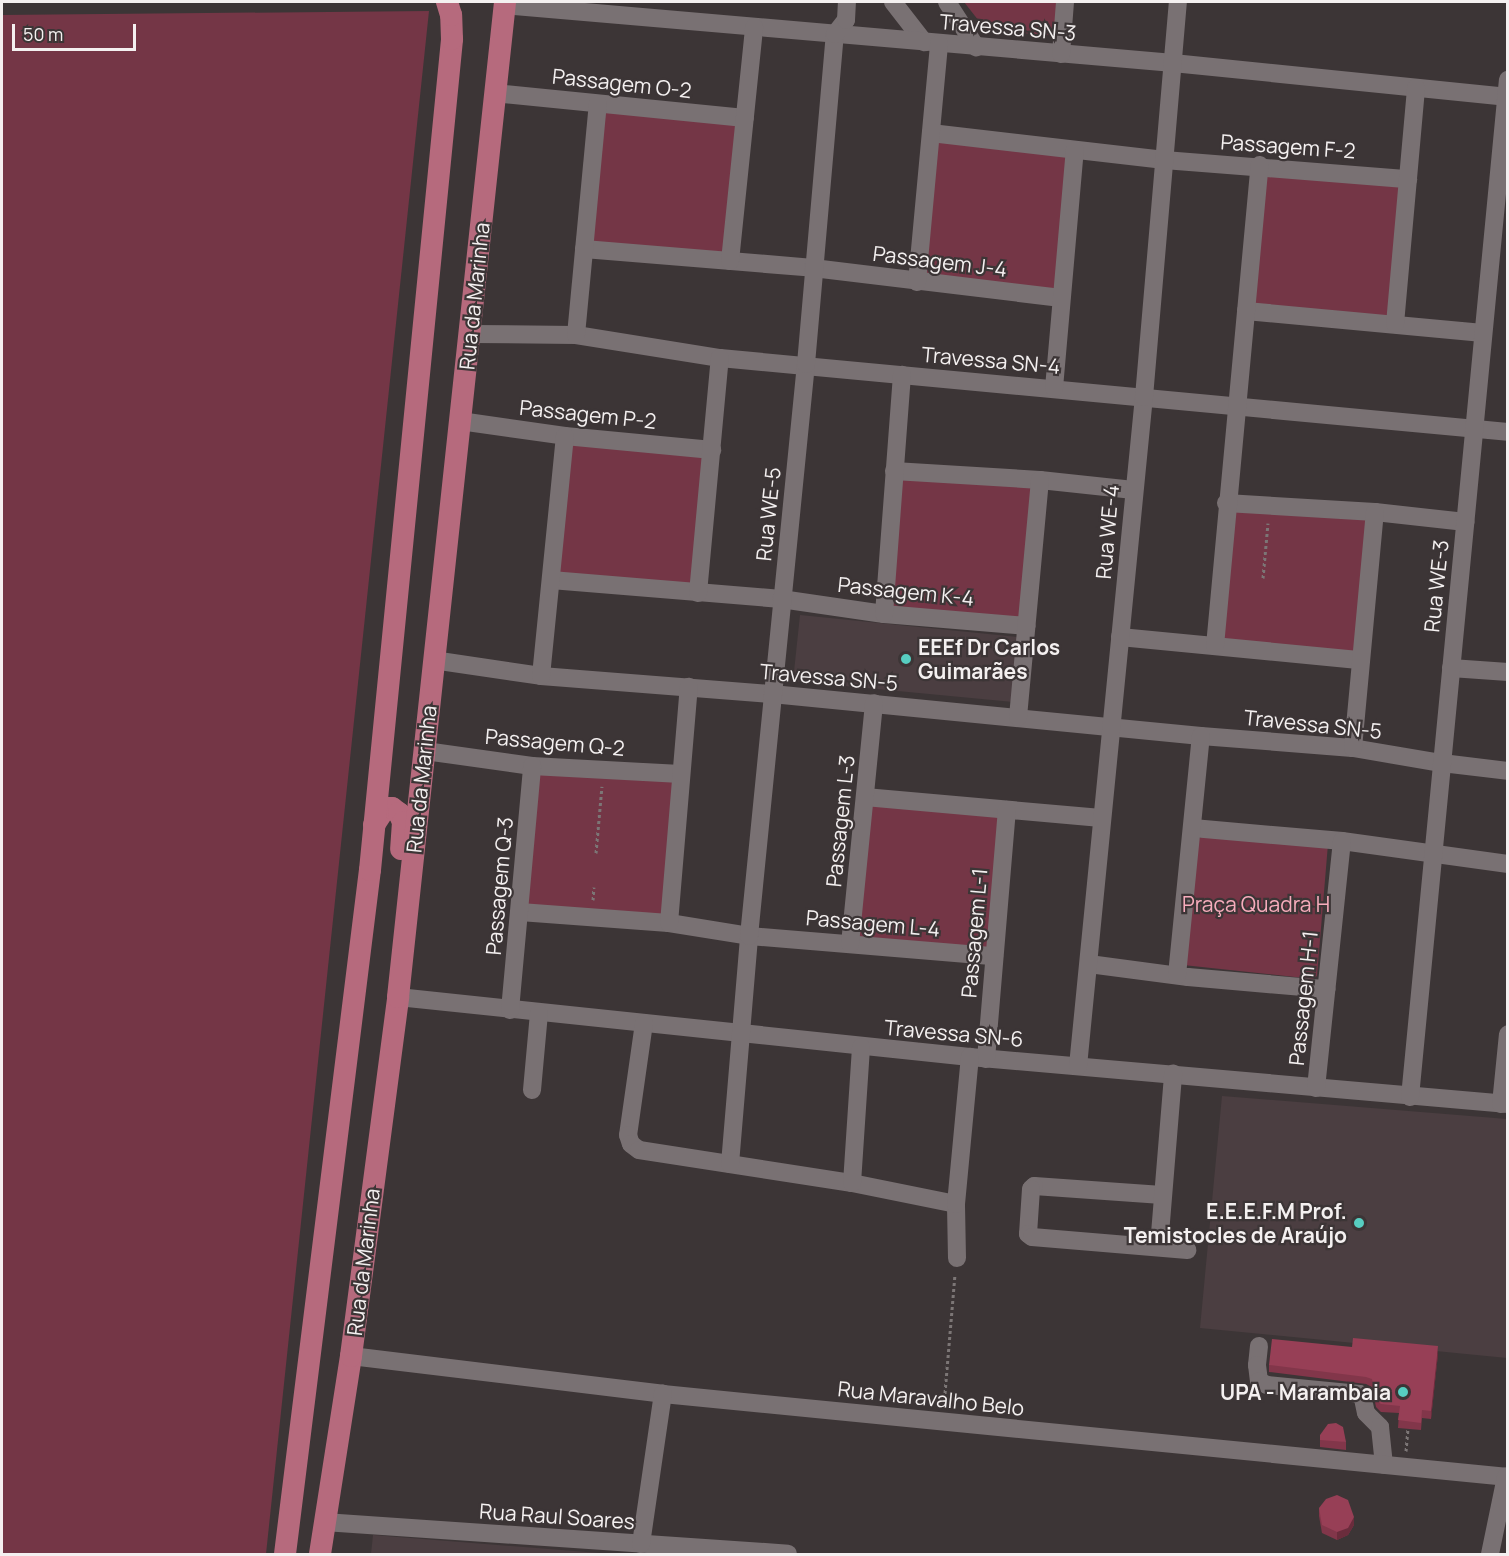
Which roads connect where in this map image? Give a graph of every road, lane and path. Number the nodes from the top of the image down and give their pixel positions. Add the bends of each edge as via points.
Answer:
1 (447, 2) edge
2 (847, 2) edge
3 (893, 2) edge
4 (947, 2) edge
5 (1065, 2) edge
6 (1178, 2) edge
7 (505, 3) edge
8 (754, 27) junction
9 (835, 33) junction
10 (931, 43) junction
11 (976, 47) junction
12 (1061, 54) junction
13 (1173, 63) junction
14 (1416, 88) junction
15 (1507, 91) edge
16 (494, 93) junction
17 (598, 104) junction
18 (745, 118) junction
19 (931, 133) junction
20 (1075, 150) junction
21 (1164, 160) junction
22 (1260, 165) junction
23 (1408, 179) junction
24 (1502, 190) edge
25 (584, 249) junction
26 (730, 261) junction
27 (813, 268) junction
28 (917, 282) junction
29 (1061, 298) junction
30 (1246, 310) junction
31 (1395, 324) junction
32 (1483, 333) junction
33 (470, 334) junction
34 (576, 335) junction
35 (720, 358) junction
36 (807, 364) junction
37 (902, 375) junction
38 (1054, 388) junction
39 (1144, 397) junction
40 (1235, 406) junction
41 (460, 421) junction
42 (1474, 429) junction
43 (1508, 432) edge
44 (565, 436) junction
45 (711, 450) junction
46 (894, 471) junction
47 (1040, 480) junction
48 (1133, 490) junction
49 (1226, 503) junction
50 (1375, 512) junction
51 (1268, 520) dead end
52 (1465, 522) junction
53 (1263, 578) dead end
54 (551, 580) junction
55 (698, 593) junction
56 (781, 599) junction
57 (884, 614) junction
58 (1026, 626) junction
59 (1120, 637) junction
60 (1215, 646) junction
61 (433, 660) junction
62 (1361, 660) junction
63 (1450, 668) junction
64 (1508, 672) edge
65 (541, 676) junction
66 (689, 687) junction
67 (772, 694) junction
68 (874, 703) junction
69 (1018, 717) junction
70 (1111, 727) junction
71 (1201, 736) junction
72 (1353, 748) junction
73 (424, 751) junction
74 (1442, 763) junction
75 (532, 766) junction
76 (603, 770) junction
77 (1508, 771) edge
78 (681, 774) junction
79 (865, 798) junction
80 (1007, 810) junction
81 (1101, 818) junction
82 (374, 825) junction
83 (1193, 828) junction
84 (1342, 841) junction
85 (596, 853) dead end
86 (1433, 854) junction
87 (1508, 864) edge
88 (520, 912) junction
89 (669, 923) junction
90 (749, 936) junction
91 (850, 944) junction
92 (994, 956) junction
93 (402, 958) junction
94 (1089, 964) junction
95 (1177, 975) junction
96 (1326, 989) junction
97 (398, 997) junction
98 (510, 1010) junction
99 (539, 1013) junction
100 (644, 1023) junction
101 (741, 1034) junction
102 (1508, 1034) edge
103 (861, 1047) junction
104 (978, 1058) junction
105 (1078, 1066) junction
106 (1173, 1074) junction
107 (1316, 1088) junction
108 (532, 1090) dead end
109 (1410, 1096) junction
110 (1504, 1104) edge
111 (730, 1164) junction
112 (852, 1183) junction
113 (1162, 1195) junction
114 (956, 1204) junction
115 (1158, 1246) junction
116 (1186, 1250) dead end
117 (957, 1258) joint
118 (1259, 1346) dead end
119 (351, 1356) junction
120 (663, 1394) junction
121 (943, 1422) junction
122 (1384, 1465) junction
123 (1507, 1477) edge
124 (324, 1522) junction
125 (641, 1544) junction
126 (721, 1552) edge
127 (285, 1554) edge
128 (320, 1554) edge
129 (788, 1554) edge
130 (1490, 1554) edge

1 - 82 main road, Rua da Marinha via 452,39
2 - 9 street, Rua WE-5 via 846,20
3 - 10 street
4 - 11 street
5 - 12 street
6 - 13 street, Rua WE-4
7 - 8 street, Travessa SN-3
7 - 16 main road, Rua da Marinha
8 - 9 street, Travessa SN-3
8 - 18 street
9 - 10 street, Travessa SN-3
9 - 27 street, Rua WE-5
10 - 11 street, Travessa SN-3
10 - 19 street
11 - 12 street, Travessa SN-3
12 - 13 street, Travessa SN-3
13 - 14 street, Travessa SN-3
13 - 21 street, Rua WE-4
14 - 15 street, Travessa SN-3
14 - 23 street
15 - 24 street, Rua WE-3
16 - 17 street, Passagem O-2
16 - 33 main road, Rua da Marinha
17 - 18 street, Passagem O-2
17 - 25 street
18 - 26 street
19 - 20 street, Passagem F-2
19 - 28 street
20 - 21 street, Passagem F-2
20 - 29 street
21 - 22 street, Passagem F-2
21 - 39 street, Rua WE-4
22 - 23 street, Passagem F-2
22 - 30 street
23 - 31 street
24 - 32 street, Rua WE-3
25 - 26 street, Passagem J-4
25 - 34 street
26 - 27 street, Passagem J-4
27 - 28 street, Passagem J-4
27 - 36 street, Rua WE-5
28 - 29 street, Passagem J-4
29 - 38 street
30 - 31 street
30 - 40 street
31 - 32 street
32 - 42 street, Rua WE-3
33 - 34 street, Travessa SN-4
33 - 41 main road, Rua da Marinha
34 - 35 street, Travessa SN-4
35 - 36 street, Travessa SN-4
35 - 45 street
36 - 37 street, Travessa SN-4
36 - 56 street, Rua WE-5
37 - 38 street, Travessa SN-4
37 - 46 street
38 - 39 street, Travessa SN-4
39 - 40 street, Travessa SN-4
39 - 48 street, Rua WE-4
40 - 42 street, Travessa SN-4
40 - 49 street
41 - 44 street, Passagem P-2
41 - 61 main road, Rua da Marinha
42 - 43 street, Travessa SN-4
42 - 52 street, Rua WE-3
44 - 45 street, Passagem P-2
44 - 54 street
45 - 55 street
46 - 47 street
46 - 57 street
47 - 48 street
47 - 58 street
48 - 59 street, Rua WE-4
49 - 50 street
49 - 60 street
50 - 52 street
50 - 62 street
51 - 53 path
52 - 63 street, Rua WE-3
54 - 55 street, Passagem K-4
54 - 65 street
55 - 56 street, Passagem K-4
56 - 57 street, Passagem K-4
56 - 67 street, Rua WE-5
57 - 58 street, Passagem K-4
58 - 69 street
59 - 60 street
59 - 70 street, Rua WE-4
60 - 62 street
61 - 65 street, Travessa SN-5
61 - 73 main road, Rua da Marinha
62 - 72 street
63 - 64 street
63 - 74 street, Rua WE-3
65 - 66 street, Travessa SN-5
66 - 67 street, Travessa SN-5
66 - 78 street
67 - 68 street, Travessa SN-5
67 - 90 street, Rua WE-5
68 - 69 street, Travessa SN-5
68 - 79 street, Passagem L-3
69 - 70 street, Travessa SN-5
70 - 71 street, Travessa SN-5
70 - 81 street, Rua WE-4
71 - 72 street, Travessa SN-5
71 - 83 street
72 - 74 street, Travessa SN-5
73 - 75 street, Passagem Q-2
73 - 93 main road, Rua da Marinha
74 - 77 street, Travessa SN-5
74 - 86 street, Rua WE-3
75 - 76 street, Passagem Q-2
75 - 88 street, Passagem Q-3
76 - 78 street, Passagem Q-2
76 - 85 path
78 - 89 street
79 - 80 street
79 - 91 street, Passagem L-3
80 - 81 street
80 - 92 street, Passagem L-1
81 - 94 street, Rua WE-4
82 - 93 main road via 385,808 399,813 403,822 398,887
82 - 127 main road, Rua da Marinha
83 - 84 street
83 - 95 street
84 - 86 street
84 - 96 street, Passagem H-1
86 - 87 street
86 - 109 street, Rua WE-3
88 - 89 street, Passagem L-4
88 - 98 street, Passagem Q-3
89 - 90 street, Passagem L-4
90 - 91 street, Passagem L-4
90 - 101 street, Rua WE-5
91 - 92 street, Passagem L-4
92 - 104 street, Passagem L-1
93 - 97 main road, Rua da Marinha
94 - 95 street
94 - 105 street, Rua WE-4
95 - 96 street
96 - 107 street, Passagem H-1
97 - 98 street, Travessa SN-6
97 - 119 main road, Rua da Marinha
98 - 99 street, Travessa SN-6
99 - 100 street, Travessa SN-6
99 - 108 street
100 - 101 street, Travessa SN-6
100 - 111 street via 628,1135 631,1144 639,1150
101 - 103 street, Travessa SN-6
101 - 111 street, Rua WE-5
102 - 110 street
103 - 104 street, Travessa SN-6
103 - 112 street
104 - 105 street, Travessa SN-6
104 - 114 street, Passagem L-1
105 - 106 street, Travessa SN-6
106 - 107 street, Travessa SN-6
106 - 113 street
107 - 109 street, Travessa SN-6
109 - 110 street, Travessa SN-6
111 - 112 street
112 - 114 street
113 - 115 street
113 - 115 street via 1034,1186 1031,1189 1028,1229 1032,1237
114 - 117 street, Passagem L-1
115 - 116 street
117 - 121 path
118 - 122 street via 1259,1381 1360,1394 1366,1413 1380,1427
119 - 120 street, Rua Maravalho Belo
119 - 124 main road, Rua da Marinha
120 - 121 street, Rua Maravalho Belo
120 - 125 street
121 - 122 street, Rua Maravalho Belo
122 - 123 street, Rua Maravalho Belo
123 - 130 street
124 - 125 street, Rua Raul Soares
124 - 128 main road, Rua da Marinha
125 - 126 street, Rua Raul Soares
126 - 129 street, Rua Raul Soares

